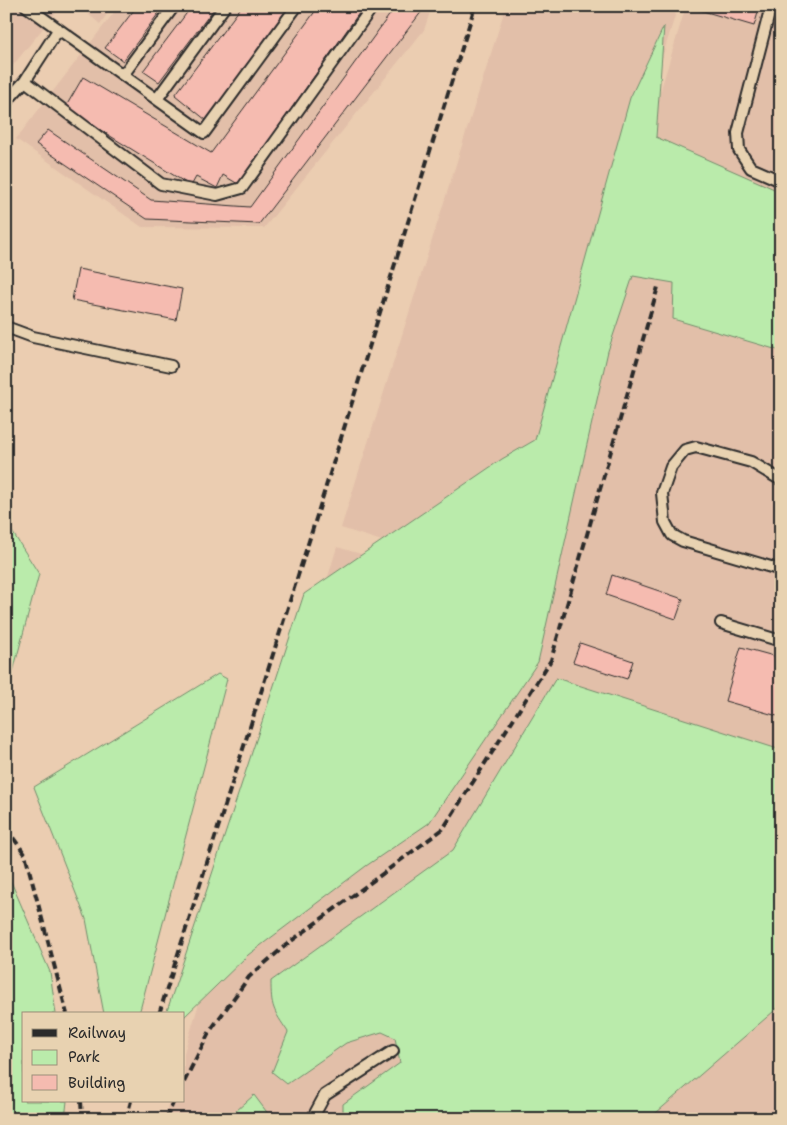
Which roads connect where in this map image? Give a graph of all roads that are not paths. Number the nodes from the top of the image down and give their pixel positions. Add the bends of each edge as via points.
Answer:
1 (26, 6) edge
2 (174, 6) edge
3 (225, 6) edge
4 (297, 6) edge
5 (373, 6) edge
6 (771, 6) edge
7 (58, 30) junction
8 (123, 75) junction
9 (25, 80) junction
10 (157, 99) junction
11 (6, 102) edge
12 (781, 181) edge
13 (6, 328) edge
14 (172, 366) dead end
15 (781, 480) edge
16 (781, 570) edge
17 (720, 623) dead end
18 (781, 641) edge
19 (393, 1051) dead end
20 (312, 1119) edge

1 - 7 lane
2 - 8 lane
3 - 10 lane
4 - 10 lane via 204,133
5 - 9 lane via 242,188 216,195 161,184
6 - 12 lane via 738,133 740,150 751,168
7 - 8 lane
7 - 9 lane
8 - 10 lane
9 - 11 lane
13 - 14 lane via 33,337
15 - 16 lane via 751,462 696,447 685,450 671,467 662,493 665,522 672,535
17 - 18 lane
19 - 20 lane via 325,1096

